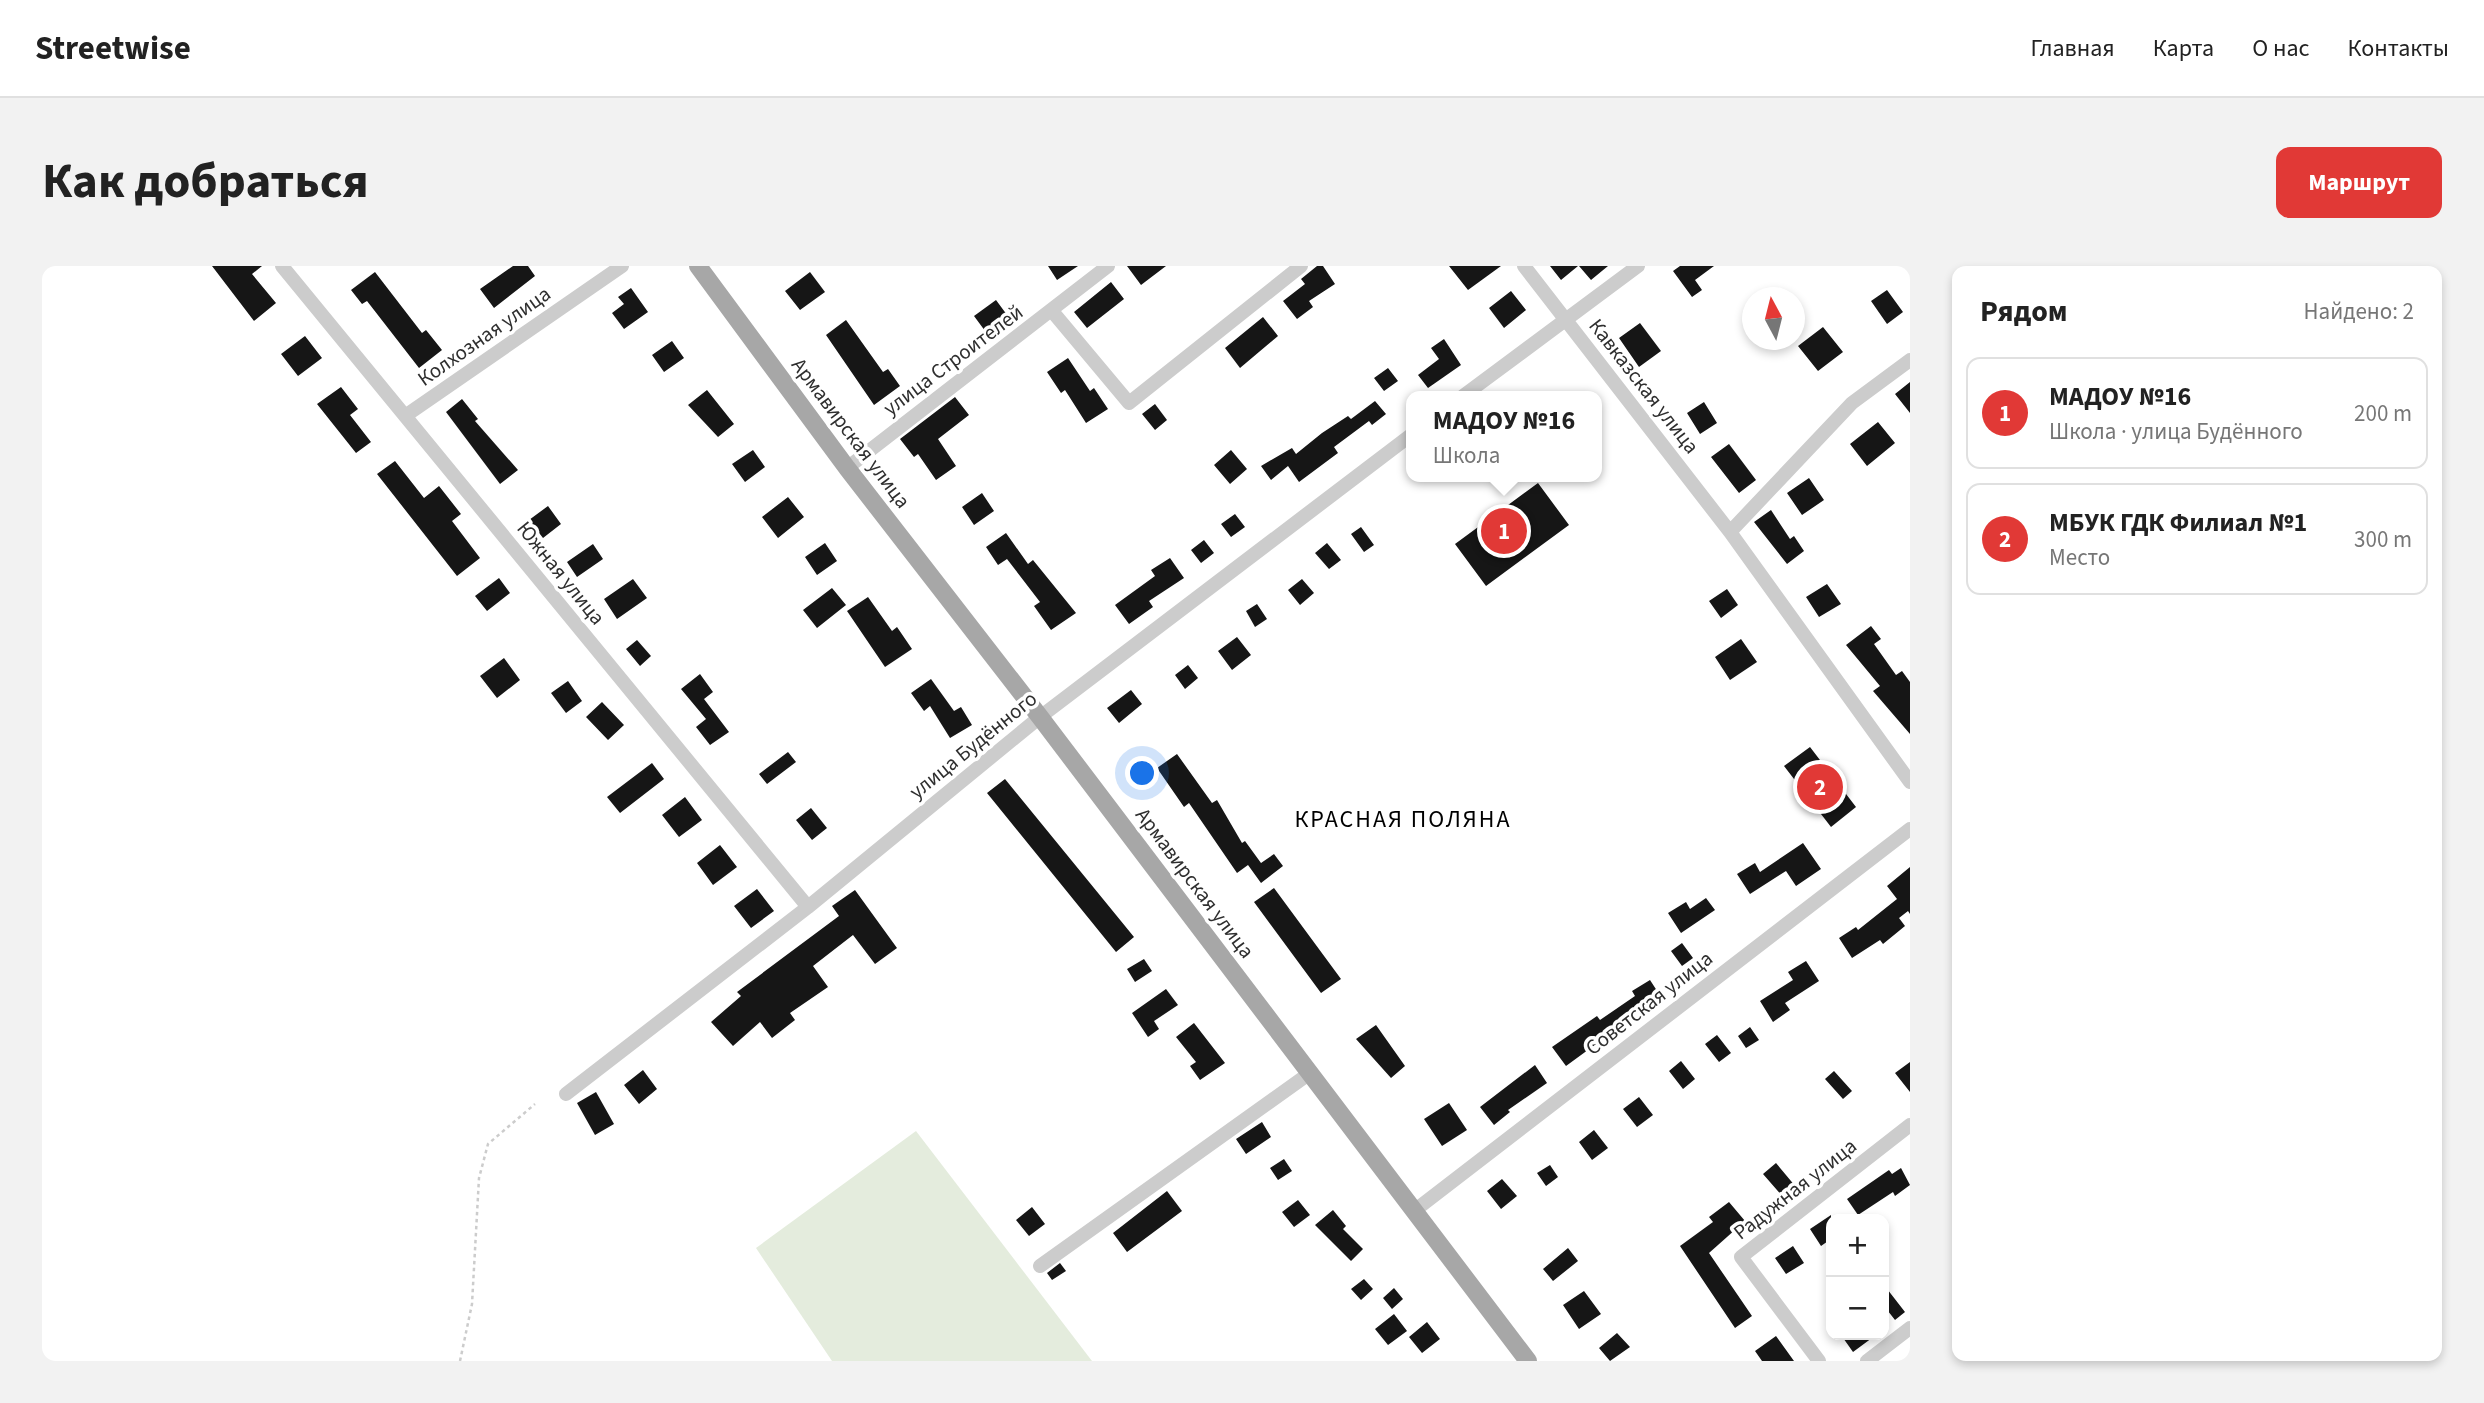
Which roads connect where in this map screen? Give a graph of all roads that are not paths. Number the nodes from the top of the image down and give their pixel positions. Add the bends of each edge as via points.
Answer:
1 (282, 266) edge
2 (622, 266) edge
3 (698, 266) edge
4 (1108, 266) edge
5 (1301, 266) edge
6 (1524, 266) edge
7 (1638, 266) edge
8 (1052, 311) junction
9 (1565, 319) junction
10 (1910, 360) edge
11 (1470, 391) edge
12 (405, 416) junction
13 (1406, 439) edge
14 (847, 468) junction
15 (1730, 532) junction
16 (1040, 717) junction
17 (1910, 782) edge
18 (1910, 829) edge
19 (808, 908) junction
20 (1310, 1073) junction
21 (566, 1094) dead end
22 (1910, 1125) edge
23 (1414, 1211) junction
24 (1040, 1266) dead end
25 (1910, 1328) edge
26 (1528, 1361) edge
27 (1819, 1361) edge
28 (1867, 1361) edge

1 - 12 street, Южная улица
2 - 12 street, Колхозная улица
3 - 14 main road, Армавирская улица
4 - 8 street, улица Строителей
5 - 8 street, улица Строителей via 1129,403
6 - 9 street, Кавказская улица
7 - 9 street
8 - 14 street, улица Строителей
9 - 11 street
9 - 15 street, Кавказская улица
10 - 15 street via 1852,403
12 - 19 street, Южная улица
13 - 16 street, улица Будённого
14 - 16 main road, Армавирская улица
15 - 17 street, Кавказская улица
16 - 19 street, улица Будённого
16 - 20 main road, Армавирская улица
18 - 23 street, Советская улица
19 - 21 street, улица Будённого
20 - 23 main road, Армавирская улица
20 - 24 street
22 - 27 street, Радужная улица via 1741,1258
23 - 26 main road, Армавирская улица
25 - 28 street

